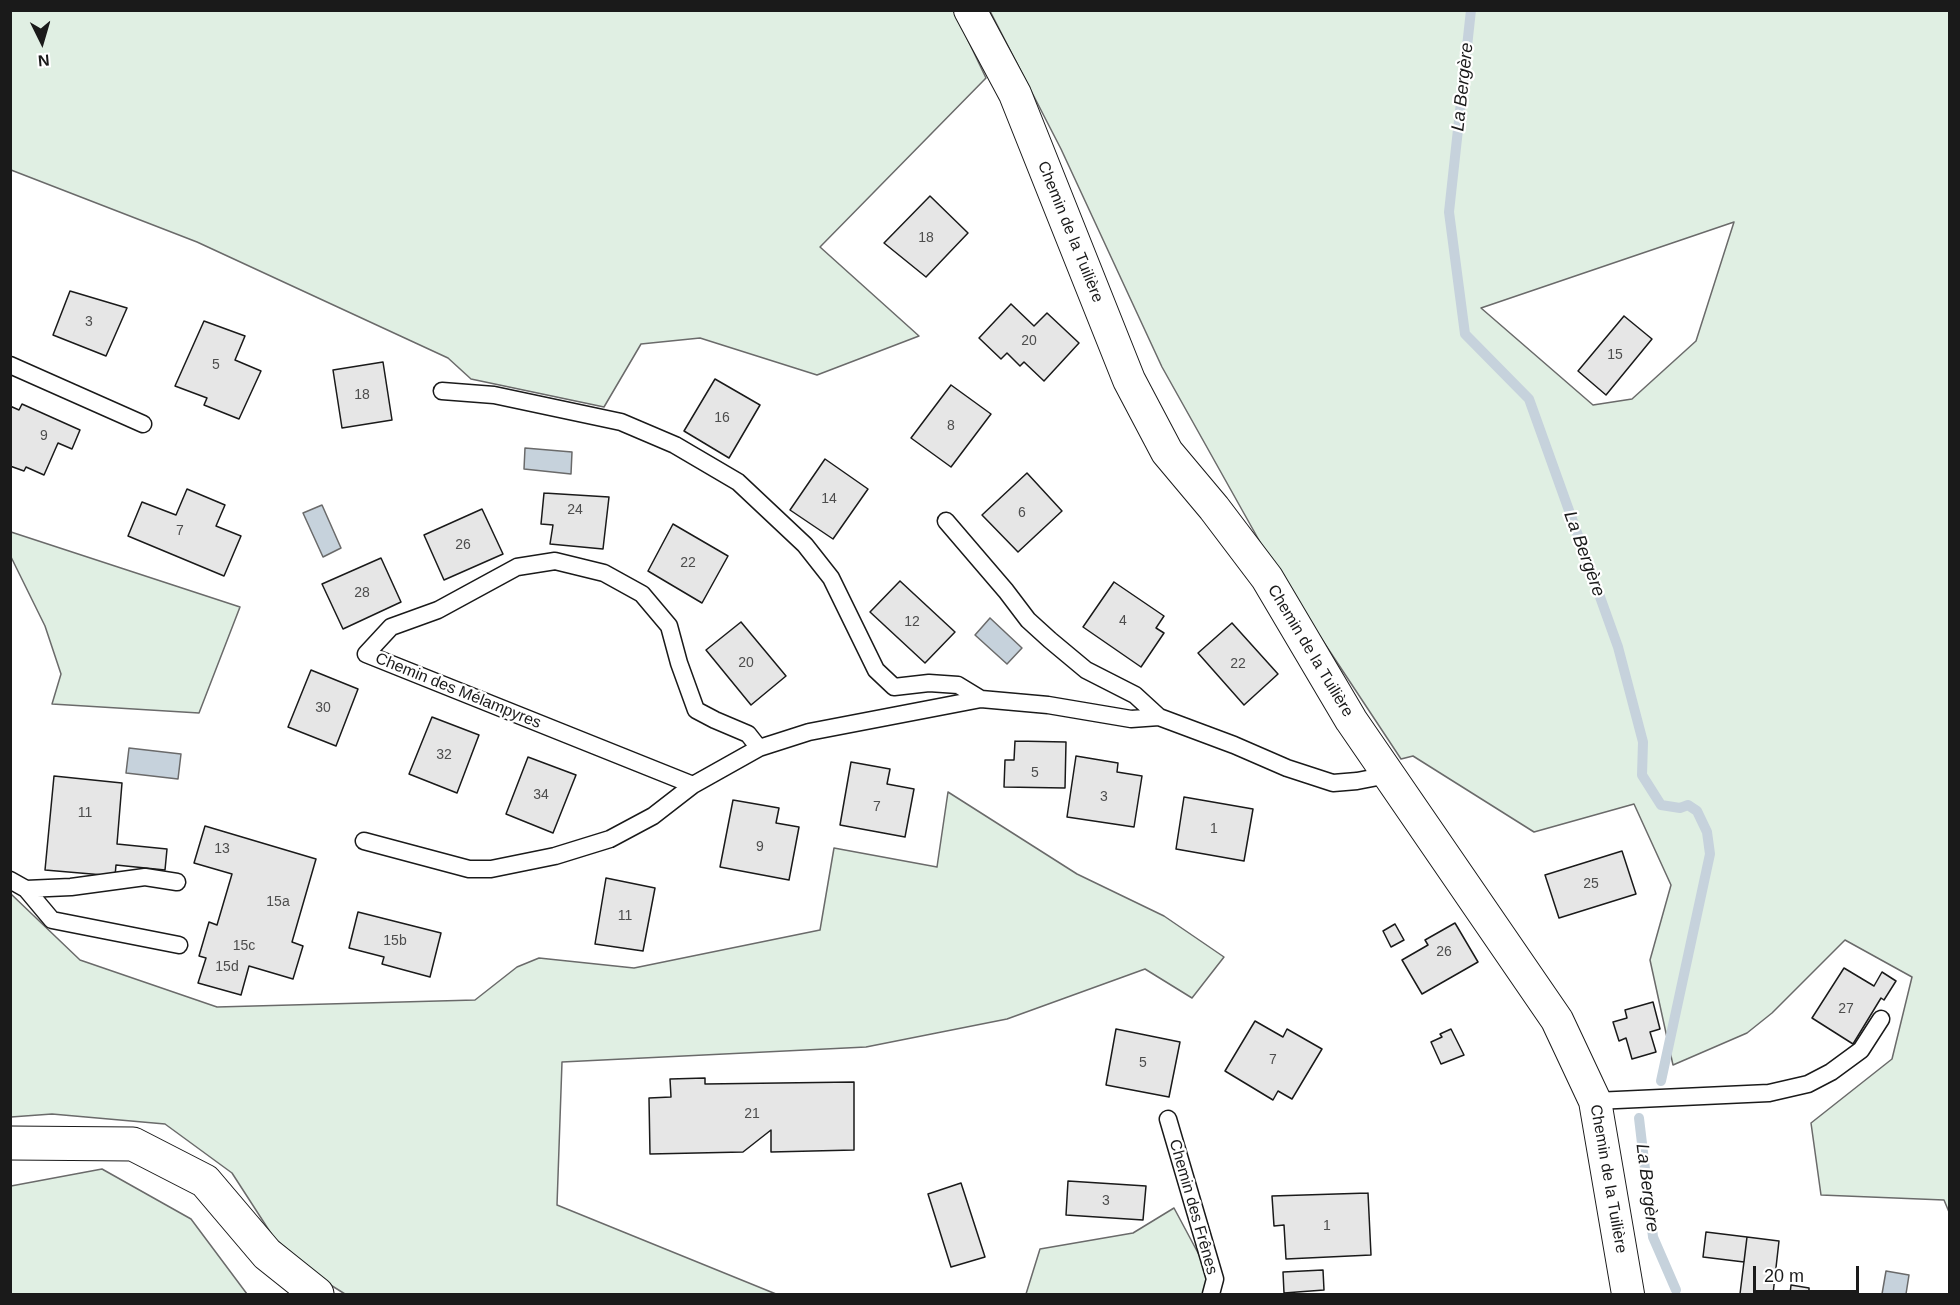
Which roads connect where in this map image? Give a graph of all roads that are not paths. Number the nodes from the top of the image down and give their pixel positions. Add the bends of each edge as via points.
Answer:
1 (970, 10) edge
2 (10, 365) edge
3 (442, 391) dead end
4 (143, 424) dead end
5 (946, 521) dead end
6 (981, 699) junction
7 (1159, 717) junction
8 (759, 748) junction
9 (1388, 774) junction
10 (693, 785) junction
11 (364, 841) dead end
12 (10, 880) edge
13 (177, 882) dead end
14 (26, 889) junction
15 (179, 945) dead end
16 (1881, 1019) dead end
17 (1595, 1101) junction
18 (1168, 1119) dead end
19 (10, 1143) edge
20 (317, 1294) edge
21 (1211, 1294) edge
22 (1628, 1294) edge

1 - 9 street, Chemin de la Tuilière via 1015,94 1129,380 1167,452 1267,578 1351,720
2 - 4 lane
3 - 6 lane via 494,395 621,422 675,445 738,482 805,545 831,578 876,670 894,687 958,685
5 - 7 lane via 1028,620 1086,670 1135,695
6 - 7 lane via 1131,719
6 - 8 lane via 809,732
7 - 9 lane via 1333,783
8 - 10 lane
8 - 10 lane, Chemin des Mélampyres via 748,734 696,710 669,626 642,594 604,573 555,561 517,567 438,610 391,627 366,654
9 - 17 street, Chemin de la Tuilière via 1557,1020
10 - 11 lane via 653,816 610,839 555,856 491,869 469,869
12 - 14 lane
13 - 14 lane via 146,877
14 - 15 lane via 52,920
16 - 17 lane via 1861,1050 1808,1084 1769,1093
17 - 22 street, Chemin de la Tuilière
18 - 21 lane, Chemin des Frênes via 1215,1279
19 - 20 street via 133,1144 205,1181 267,1254

